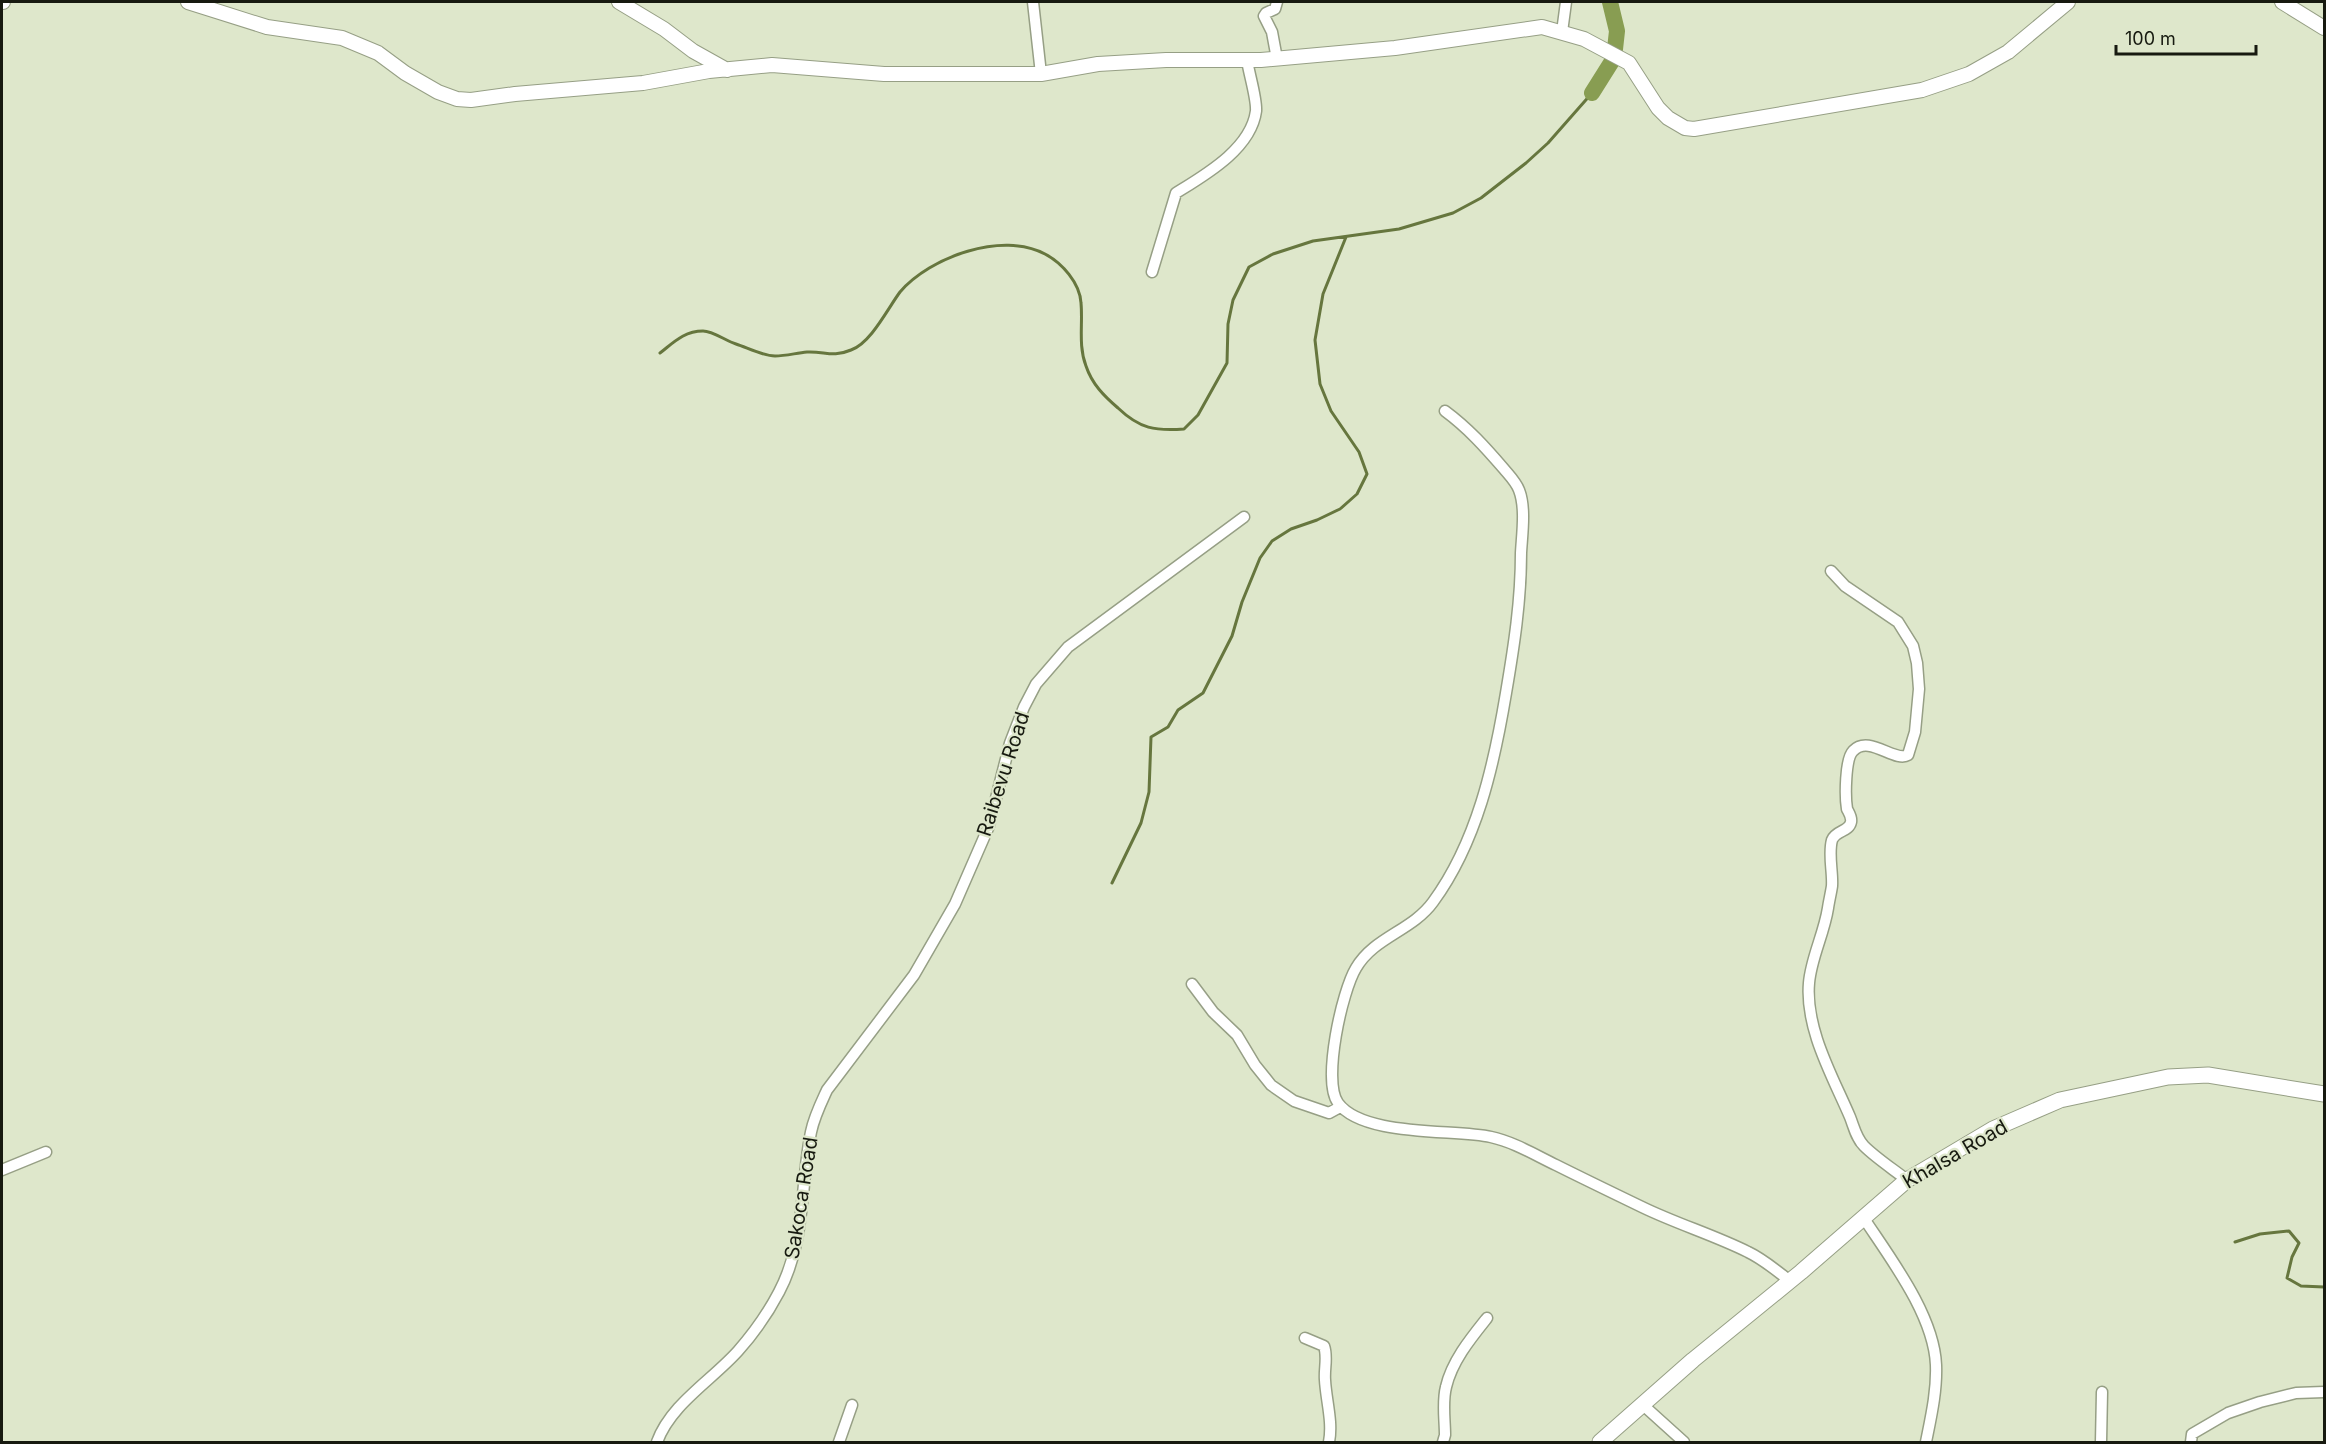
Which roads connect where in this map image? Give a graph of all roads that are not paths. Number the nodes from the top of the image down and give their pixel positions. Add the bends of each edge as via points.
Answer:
1 (188, 2) edge
2 (619, 2) edge
3 (1033, 2) edge
4 (1277, 2) edge
5 (1566, 2) edge
6 (2068, 2) edge
7 (2282, 2) edge
8 (2325, 28) edge
9 (1562, 32) junction
10 (1276, 59) junction
11 (1247, 60) junction
12 (727, 70) junction
13 (1041, 74) junction
14 (1152, 272) dead end
15 (1445, 411) dead end
16 (1244, 517) dead end
17 (1831, 571) dead end
18 (1192, 984) dead end
19 (827, 1090) joint
20 (2325, 1094) edge
21 (1340, 1107) junction
22 (46, 1152) dead end
23 (2, 1170) edge
24 (1907, 1180) junction
25 (1863, 1217) junction
26 (1790, 1281) junction
27 (1487, 1318) dead end
28 (1305, 1338) dead end
29 (2102, 1392) dead end
30 (2325, 1392) edge
31 (852, 1405) dead end
32 (1643, 1405) junction
33 (657, 1443) edge
34 (839, 1443) edge
35 (1329, 1443) edge
36 (1443, 1443) edge
37 (1600, 1443) edge
38 (1684, 1443) edge
39 (1926, 1443) edge
40 (2100, 1443) edge
41 (2191, 1443) edge

1 - 12 street via 267,27 342,38 378,53 423,84 457,99 622,85
2 - 12 street
3 - 13 street
4 - 10 street via 1275,9 1264,16 1272,32
5 - 9 street
6 - 9 street via 2008,52 1969,74 1922,90 1708,128 1685,128 1668,118 1629,63
7 - 8 street
9 - 10 street via 1526,28 1395,48
10 - 11 street
11 - 13 street via 1098,64
11 - 14 street via 1256,111 1246,138 1213,170 1176,193
12 - 13 street via 772,65 884,74
15 - 21 street via 1467,427 1519,490 1522,531 1517,633 1496,753 1461,853 1432,904 1411,924 1364,956 1350,978 1339,1018 1331,1076
16 - 19 street, Raibevu Road via 1068,647 1036,684 1010,743 988,826 955,904 914,975
17 - 24 street via 1845,586 1898,622 1913,646 1919,689 1916,732 1908,755 1901,757 1862,746 1853,750 1847,761 1850,824 1833,840 1832,886 1826,923 1811,968 1808,998 1829,1074 1856,1133 1864,1145
18 - 21 street via 1237,1035 1271,1085 1294,1101 1329,1113
19 - 33 street, Sakoca Road via 811,1132 801,1222 790,1269 759,1325 738,1352 684,1403
20 - 24 main road, Khalsa Road via 2208,1075 2124,1085 2051,1104 1993,1129
21 - 26 street via 1395,1128 1475,1135 1509,1143 1674,1223 1750,1253
22 - 23 street
24 - 25 main road, Khalsa Road
25 - 26 main road, Khalsa Road
25 - 39 street via 1926,1321 1936,1362 1935,1401
26 - 32 main road, Khalsa Road
27 - 36 street via 1463,1350 1445,1389
28 - 35 street via 1324,1346 1326,1351
29 - 40 street
30 - 41 street via 2296,1393 2228,1413 2192,1434
31 - 34 street
32 - 37 main road, Khalsa Road
32 - 38 street

